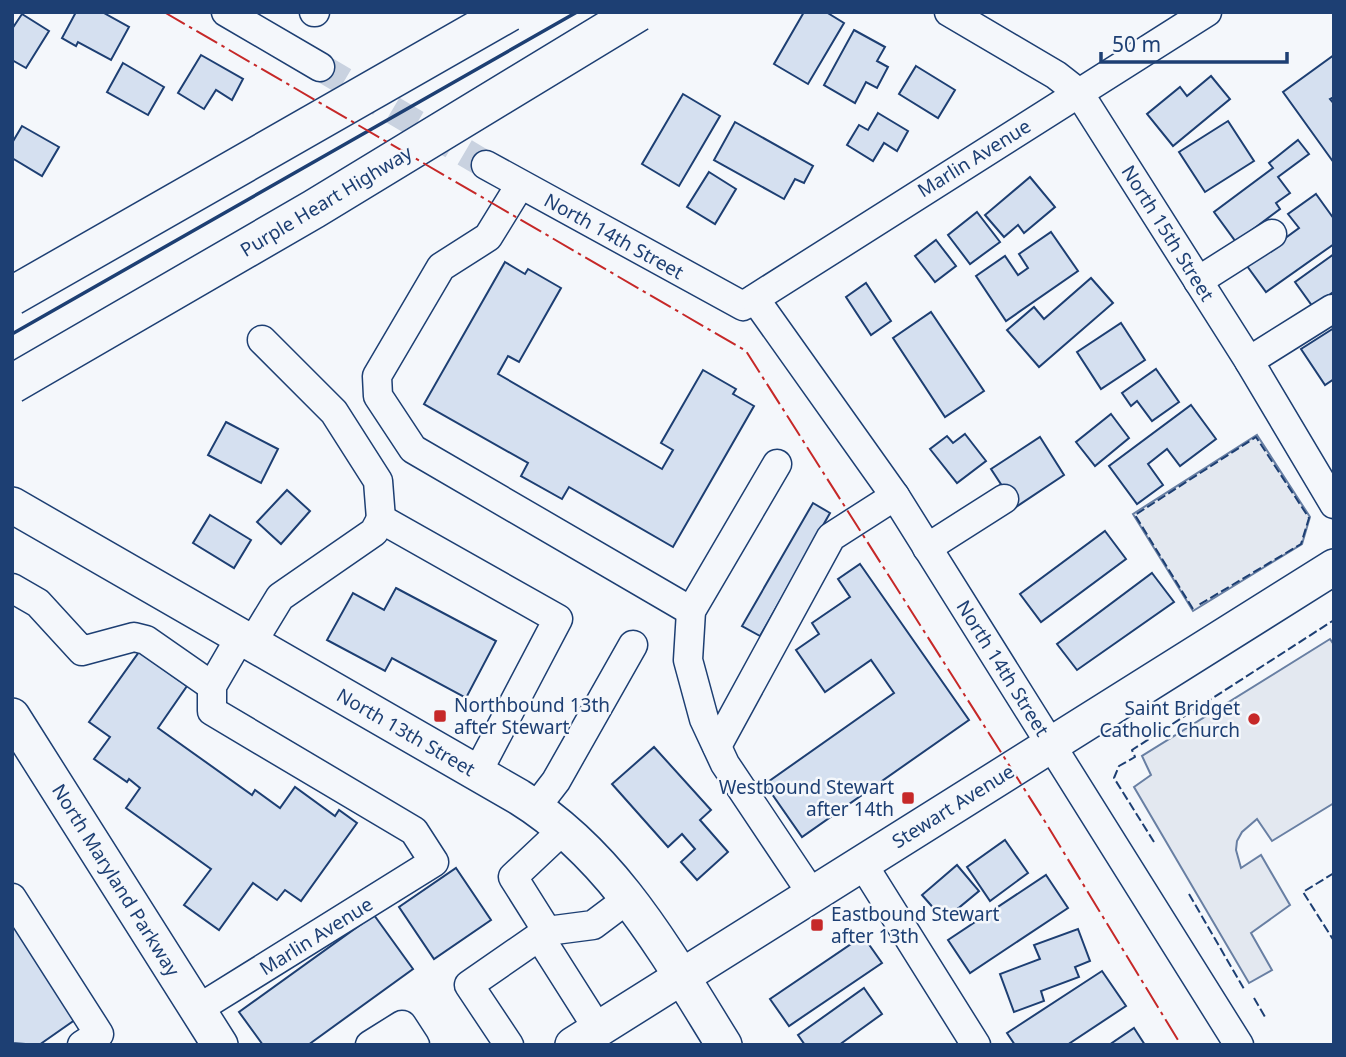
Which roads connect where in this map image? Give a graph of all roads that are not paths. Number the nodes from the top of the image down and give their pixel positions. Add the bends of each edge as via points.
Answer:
1 (226, 12) edge
2 (509, 12) edge
3 (638, 12) edge
4 (949, 12) edge
5 (1207, 12) edge
6 (257, 20) edge
7 (320, 67) tunnel mouth
8 (1079, 93) junction
9 (486, 165) tunnel mouth
10 (520, 185) junction
11 (1272, 234) dead end
12 (1198, 281) junction
13 (12, 296) edge
14 (749, 302) junction
15 (1332, 309) edge
16 (262, 340) dead end
17 (1249, 360) junction
18 (12, 384) edge
19 (777, 464) dead end
20 (895, 496) junction
21 (1004, 499) dead end
22 (12, 505) edge
23 (1334, 505) edge
24 (382, 519) junction
25 (928, 548) junction
26 (1334, 567) edge
27 (12, 588) edge
28 (691, 611) junction
29 (247, 640) junction
30 (633, 645) dead end
31 (212, 686) junction
32 (12, 716) edge
33 (1051, 745) junction
34 (717, 746) junction
35 (477, 773) junction
36 (536, 807) junction
37 (565, 828) junction
38 (862, 863) junction
39 (812, 894) junction
40 (12, 898) edge
41 (629, 898) junction
42 (543, 933) junction
43 (681, 976) junction
44 (198, 1009) junction
45 (585, 1037) edge
46 (82, 1045) edge
47 (220, 1045) edge
48 (370, 1045) edge
49 (415, 1045) edge
50 (509, 1045) edge
51 (724, 1045) edge
52 (976, 1045) edge
53 (1240, 1045) edge

1 - 6 street
2 - 13 highway, bridge
3 - 18 highway, Purple Heart Highway, bridge via 314,209
4 - 8 street, North 15th Street
5 - 8 street, Marlin Avenue
6 - 7 street
8 - 12 street, North 15th Street
8 - 14 street, Marlin Avenue
9 - 10 street, North 14th Street
10 - 14 street, North 14th Street
10 - 28 street via 488,237 441,267 377,376 378,396 413,449
11 - 12 street
12 - 17 street, North 15th Street
14 - 20 street, North 14th Street
15 - 17 street
16 - 24 street via 334,412 377,481
17 - 23 street, North 15th Street
19 - 28 street
20 - 25 street, North 14th Street
20 - 34 street via 831,537
21 - 25 street
22 - 29 main road, North 13th Street
24 - 29 street via 374,532 280,597
24 - 35 street via 558,619
25 - 33 street, North 14th Street
26 - 33 main road, Stewart Avenue
27 - 31 street via 38,603 82,651 134,636
28 - 34 street via 688,660 704,719
29 - 31 street
29 - 35 main road, North 13th Street
30 - 36 street
31 - 44 street, Marlin Avenue via 212,711 414,831 434,862
32 - 44 main road, North Maryland Parkway
33 - 38 main road, Stewart Avenue
33 - 53 street, North 14th Street
34 - 39 street
35 - 36 main road, North 13th Street
36 - 37 main road, North 13th Street
37 - 41 main road, North 13th Street
37 - 42 street via 513,877
38 - 39 main road, Stewart Avenue
38 - 52 street
39 - 43 main road, Stewart Avenue
40 - 46 street via 99,1034
41 - 42 street via 593,926
41 - 43 main road, North 13th Street
42 - 45 street
42 - 50 street via 469,985
43 - 45 main road, Stewart Avenue
43 - 51 main road, North 13th Street
44 - 47 main road, North Maryland Parkway
48 - 49 street via 402,1025

